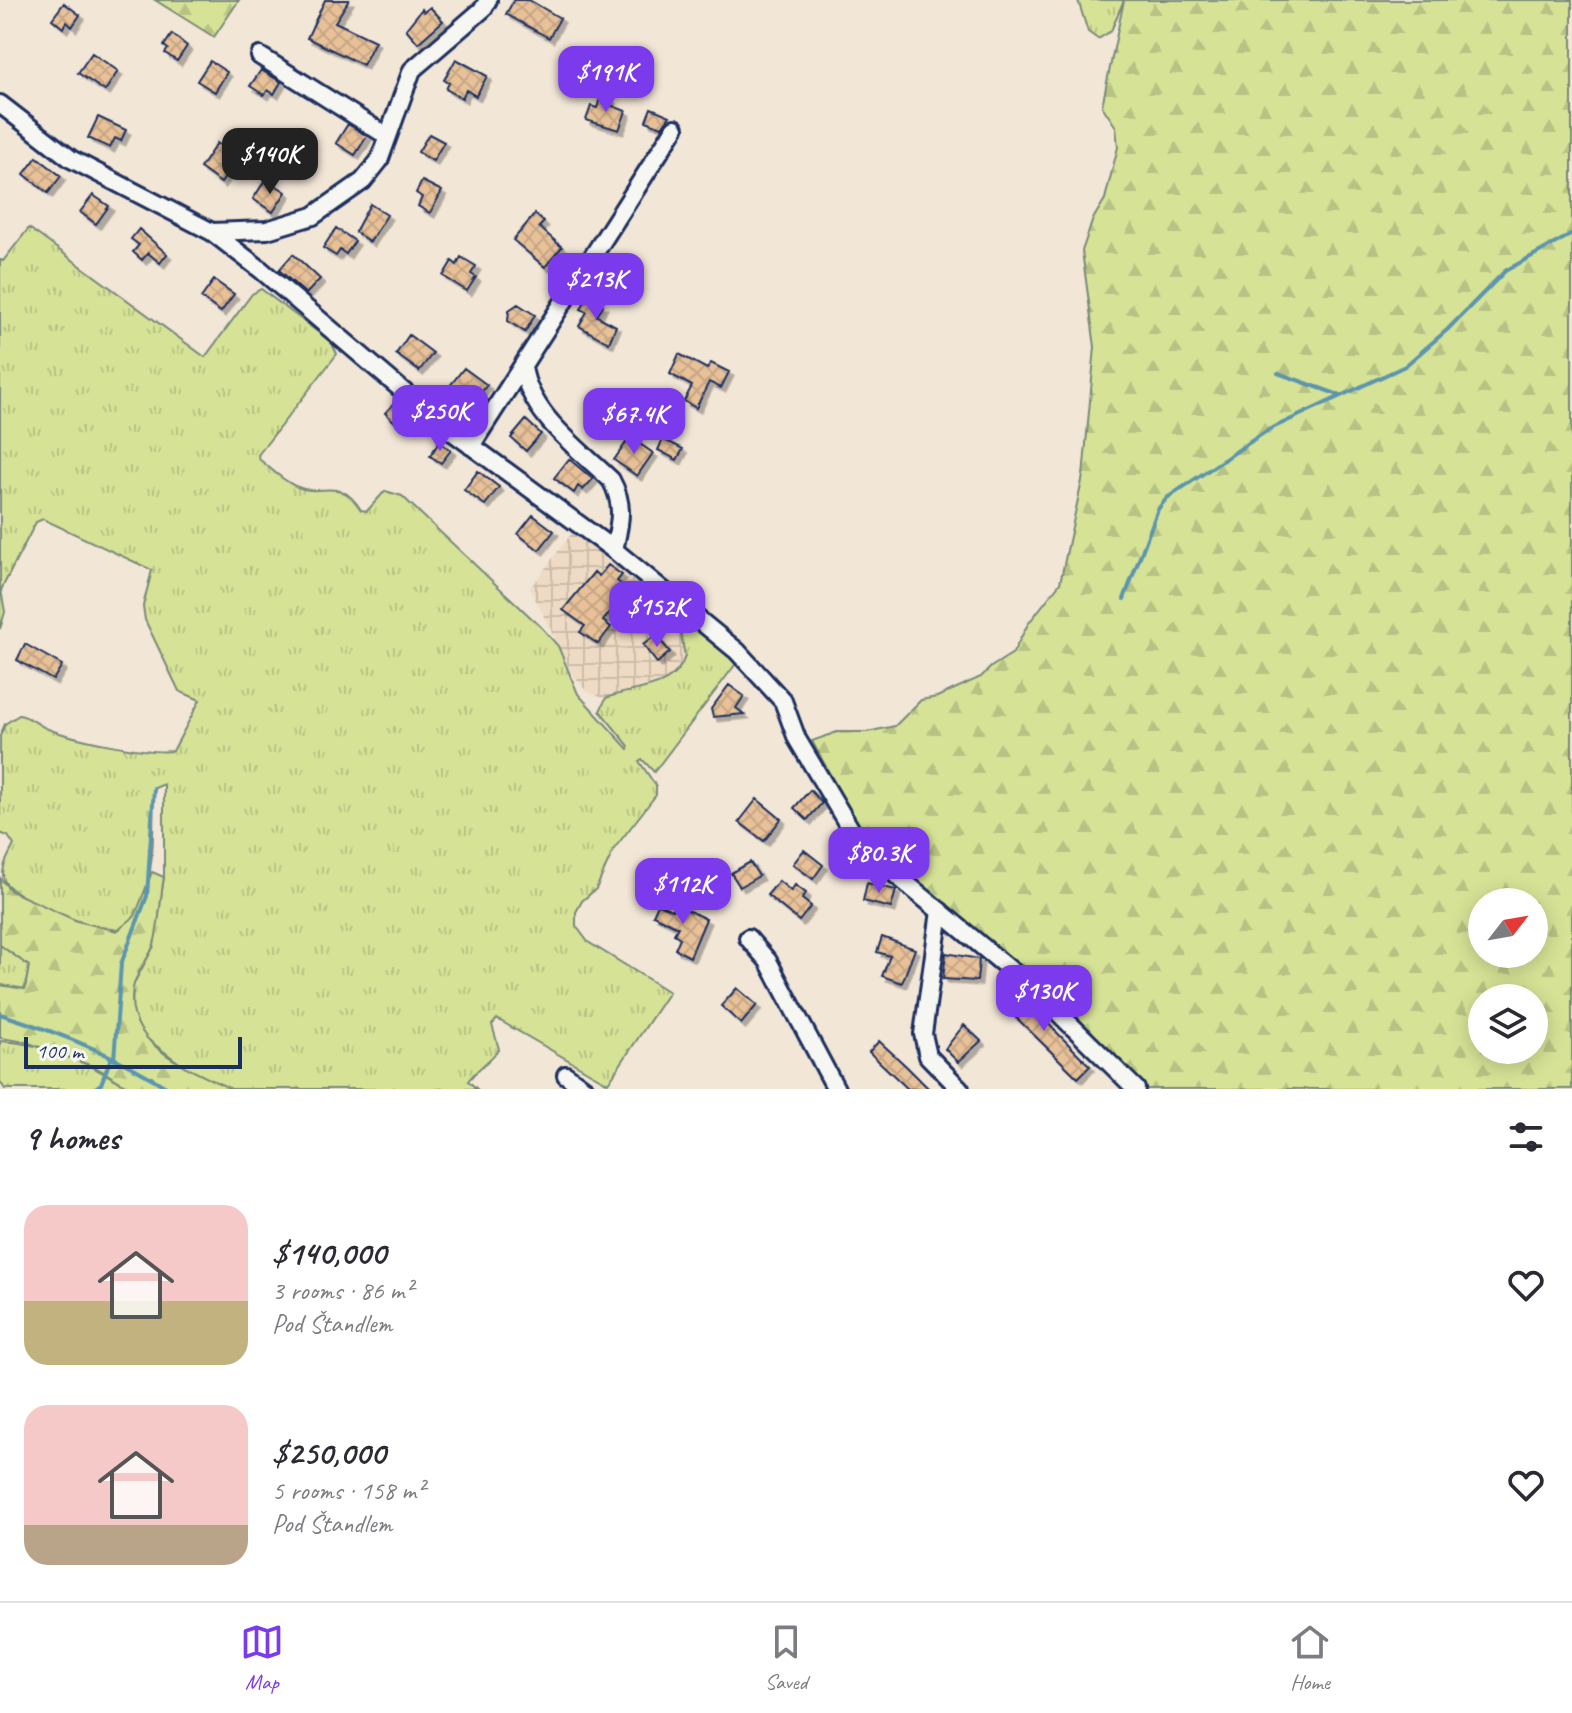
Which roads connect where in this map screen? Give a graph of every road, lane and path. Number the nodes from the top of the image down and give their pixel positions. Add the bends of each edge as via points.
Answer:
1 (488, 0) edge
2 (260, 56) dead end
3 (5, 108) edge
4 (675, 128) dead end
5 (387, 136) junction
6 (212, 232) junction
7 (523, 367) junction
8 (471, 446) junction
9 (614, 550) junction
10 (940, 911) junction
11 (748, 938) dead end
12 (566, 1075) dead end
13 (585, 1089) edge
14 (836, 1089) edge
15 (960, 1089) edge
16 (1136, 1089) edge

1 - 5 street via 412,70
2 - 5 street
3 - 6 street via 71,159
4 - 7 street
5 - 6 street via 379,161 363,181 313,216 267,230
6 - 8 street
7 - 8 street
7 - 9 street via 535,403 620,495
8 - 9 street
9 - 10 street via 737,651 783,701 797,739 860,845
10 - 15 street via 923,1034 928,1056
10 - 16 street via 1037,992
11 - 14 street via 768,961
12 - 13 street

